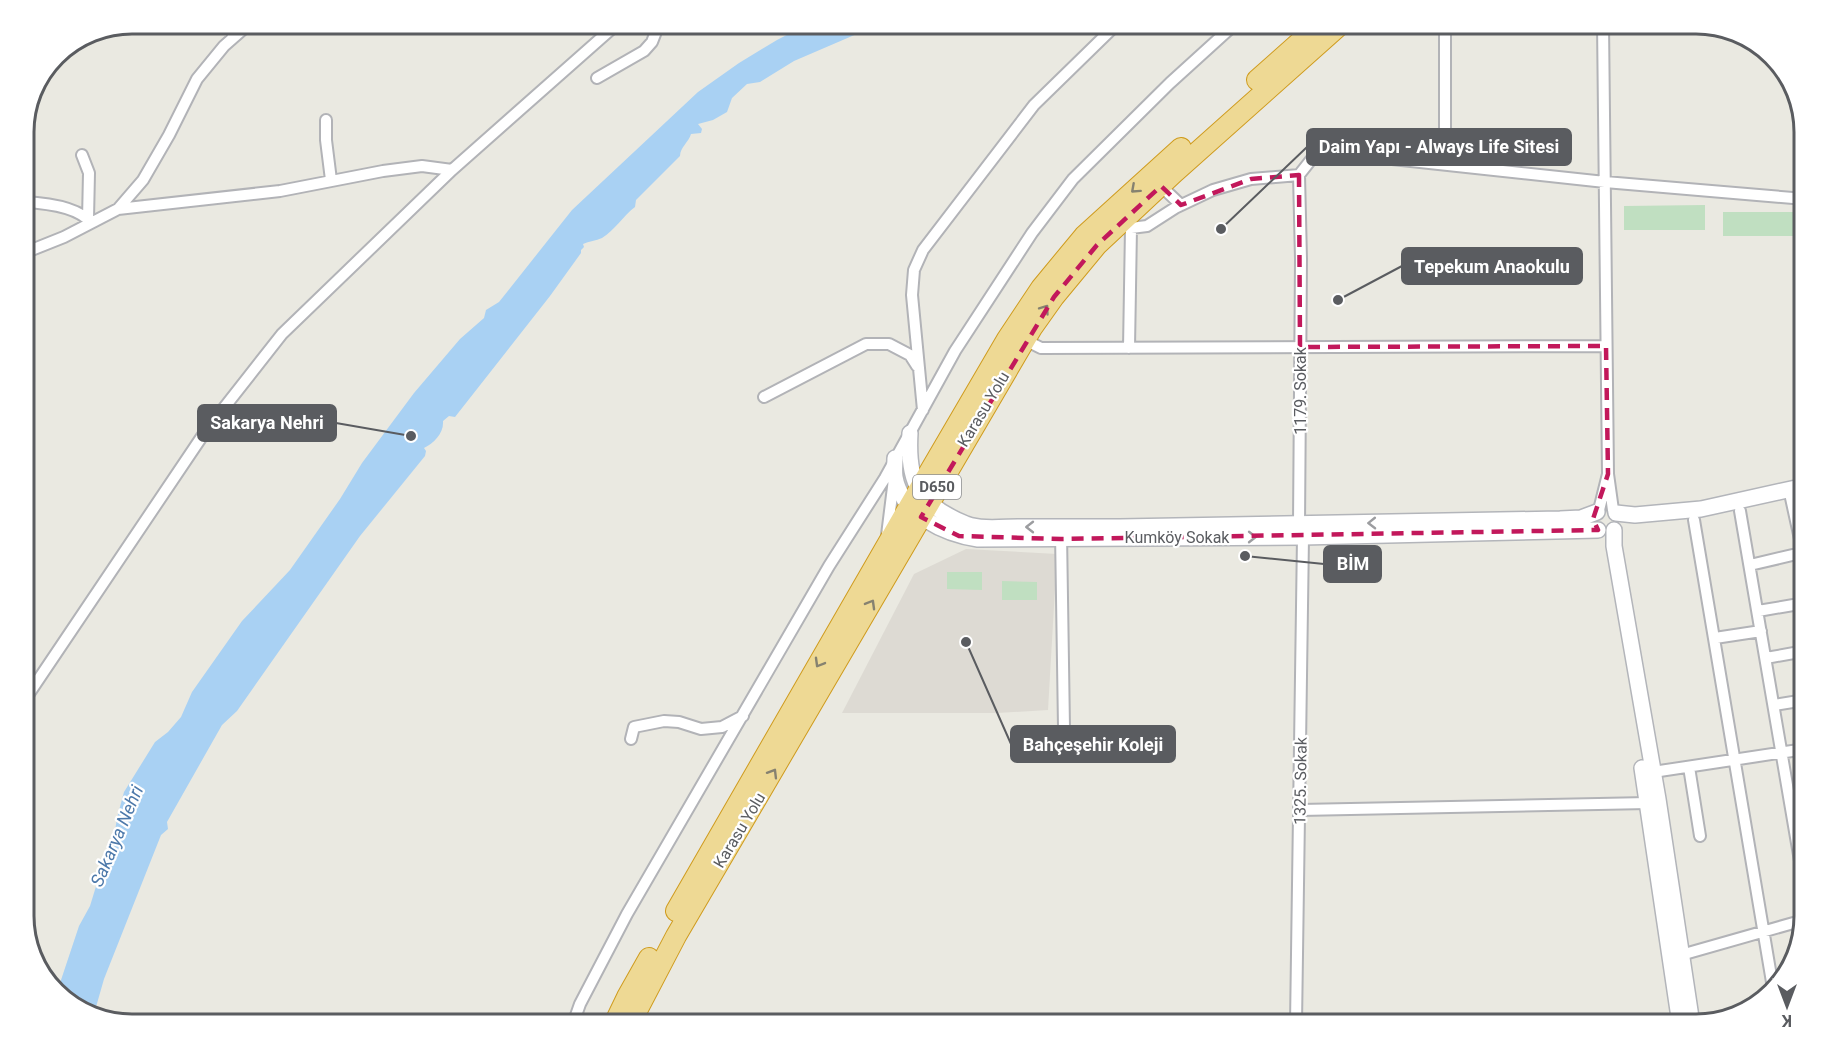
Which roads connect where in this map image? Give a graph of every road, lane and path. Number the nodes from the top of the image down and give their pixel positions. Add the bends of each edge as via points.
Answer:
1 (233, 34) edge
2 (238, 34) edge
3 (602, 34) edge
4 (655, 34) edge
5 (1107, 34) edge
6 (1224, 34) edge
7 (1309, 34) edge
8 (1330, 34) edge
9 (1445, 34) edge
10 (1603, 34) edge
11 (233, 38) junction
12 (597, 78) dead end
13 (326, 120) dead end
14 (82, 155) dead end
15 (1445, 165) junction
16 (452, 170) junction
17 (1299, 175) junction
18 (331, 180) junction
19 (1605, 182) junction
20 (1161, 186) junction
21 (1794, 198) edge
22 (35, 202) edge
23 (1181, 205) junction
24 (118, 209) junction
25 (89, 221) junction
26 (1125, 227) junction
27 (35, 249) edge
28 (1025, 340) junction
29 (1300, 346) junction
30 (1606, 346) junction
31 (1129, 348) junction
32 (919, 368) junction
33 (764, 397) dead end
34 (923, 410) junction
35 (910, 433) junction
36 (895, 458) junction
37 (894, 476) junction
38 (1794, 488) edge
39 (1794, 498) edge
40 (919, 504) junction
41 (1740, 511) junction
42 (1694, 520) junction
43 (1607, 521) junction
44 (1301, 530) junction
45 (1061, 533) junction
46 (883, 551) junction
47 (1794, 559) edge
48 (1749, 565) junction
49 (1794, 605) edge
50 (1758, 611) junction
51 (1761, 631) junction
52 (1715, 638) junction
53 (1794, 653) edge
54 (1766, 658) junction
55 (35, 685) edge
56 (1794, 702) edge
57 (1774, 705) junction
58 (743, 716) junction
59 (1064, 728) dead end
60 (631, 739) dead end
61 (1794, 751) edge
62 (1782, 753) junction
63 (1736, 760) junction
64 (1689, 767) junction
65 (1653, 772) junction
66 (1648, 803) junction
67 (1300, 810) junction
68 (1794, 824) edge
69 (1700, 836) dead end
70 (1794, 923) edge
71 (1763, 932) junction
72 (1681, 955) junction
73 (1771, 976) edge
74 (576, 1014) edge
75 (619, 1014) edge
76 (635, 1014) edge
77 (1296, 1014) edge
78 (1679, 1014) edge
79 (1690, 1014) edge

1 - 11 street
2 - 11 street
3 - 16 street
4 - 12 street via 644,51
5 - 32 street via 1034,105 923,250 914,270 912,295
6 - 34 street via 1073,179 1032,233
7 -> 40 highway via 1084,236 1018,322
8 - 20 highway, Karasu Yolu / D650
9 - 15 street
10 - 19 street
11 - 24 street via 197,79 143,180
13 - 18 street
14 - 25 street via 89,173
15 - 17 street via 1318,151
15 - 19 street
16 - 18 street via 422,166
16 - 55 street via 282,334 205,432
17 - 23 street via 1251,179
17 - 29 street, 1179. Sokak
18 - 24 street via 280,191
19 - 21 street
19 - 30 street
20 - 23 street
20 - 26 highway, Karasu Yolu / D650
22 - 25 street via 77,212
23 - 26 street via 1147,226
24 - 25 street
25 - 27 street
28 -> 26 highway, Karasu Yolu / D650 via 1097,245
26 - 31 street via 1130,243
28 - 31 street via 1041,348
28 - 40 highway, Karasu Yolu / D650
29 - 30 street
29 - 31 street
29 - 44 street, 1179. Sokak
30 - 43 street
32 - 33 street via 910,356 889,344 866,344
32 - 34 street
34 - 35 street
35 - 36 street
35 - 40 street via 909,453
36 - 37 street
36 - 58 street
37 - 40 street via 899,490
37 - 46 street
38 - 43 street, Kumköy Sokak via 1701,509
39 - 41 street, Kumköy Sokak
40 - 45 street, Kumköy Sokak via 938,528 959,536 978,539
40 - 46 highway
76 -> 40 highway, Karasu Yolu / D650
41 - 42 street, Kumköy Sokak
41 - 48 street
42 - 43 street, Kumköy Sokak
42 - 52 street
43 - 44 street, Kumköy Sokak via 1581,518
43 - 65 street
43 - 66 street
44 - 45 street, Kumköy Sokak
44 - 67 street, 1325. Sokak
45 - 59 street
46 -> 75 highway
47 - 48 street
48 - 50 street
49 - 50 street
50 - 51 street
51 - 52 street
51 - 54 street
52 - 63 street
53 - 54 street
54 - 57 street
56 - 57 street
57 - 62 street
58 - 60 street via 722,727 701,729 664,721 634,727
58 - 74 street via 627,914
61 - 62 street
62 - 63 street
62 - 68 street
63 - 64 street
63 - 71 street
64 - 65 street
64 - 69 street
65 - 72 street
66 - 67 street
66 - 78 street
67 - 77 street, 1325. Sokak
70 - 71 street
71 - 72 street
71 - 73 street
72 - 79 street

